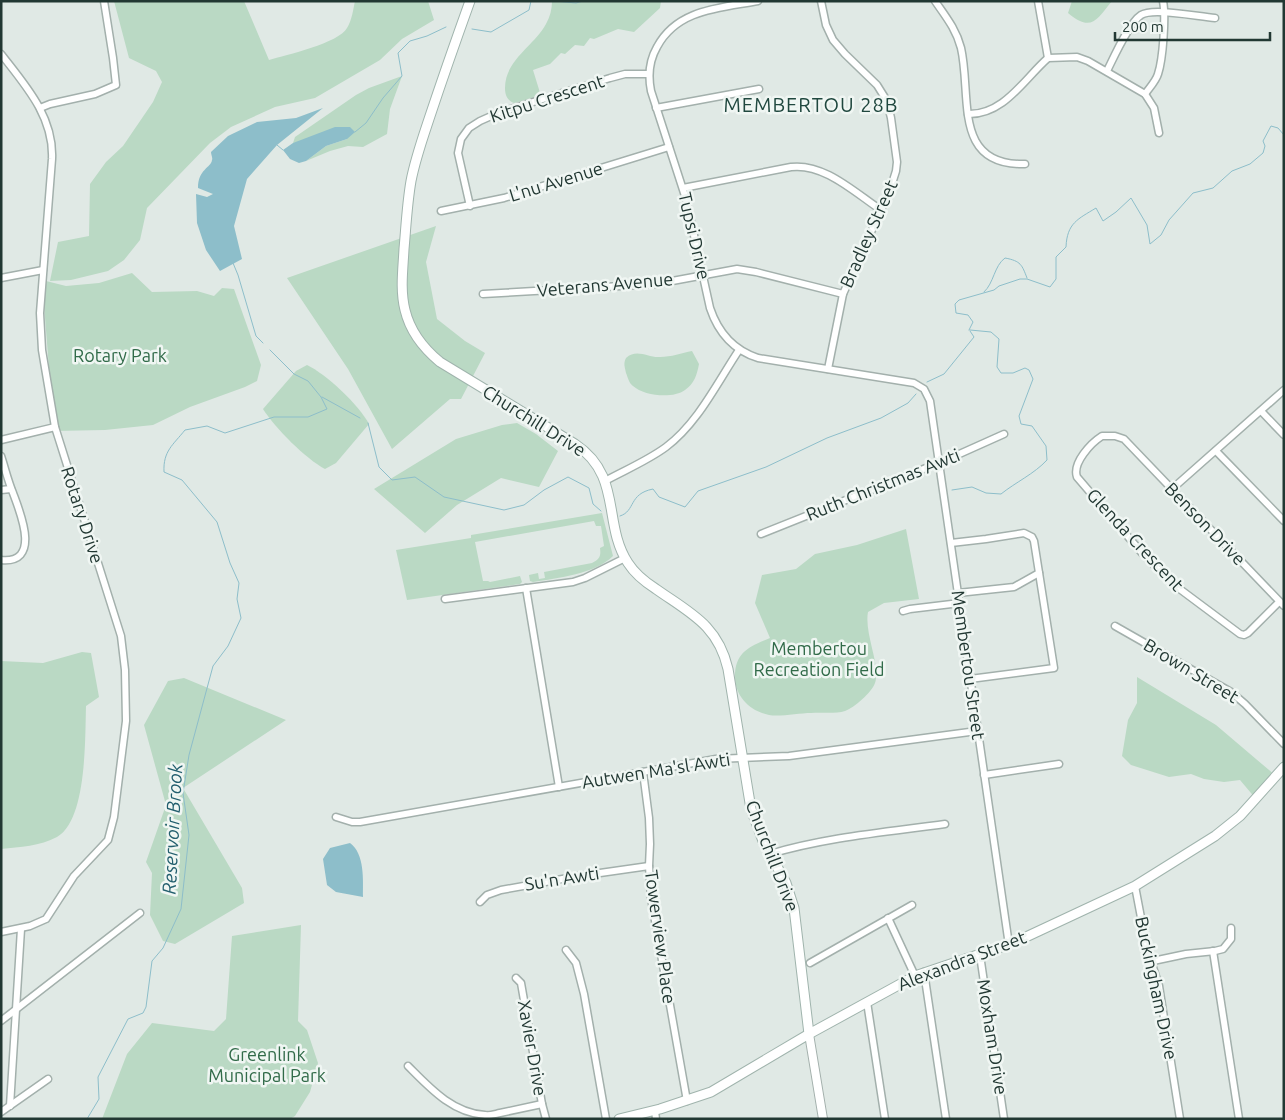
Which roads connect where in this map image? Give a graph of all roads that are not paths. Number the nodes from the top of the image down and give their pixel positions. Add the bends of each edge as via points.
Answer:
1 (104, 1) edge
2 (470, 1) edge
3 (758, 1) edge
4 (821, 1) edge
5 (935, 1) edge
6 (1038, 1) edge
7 (1163, 1) edge
8 (1164, 12) junction
9 (1214, 18) dead end
10 (1, 54) edge
11 (1048, 58) junction
12 (1107, 71) junction
13 (649, 74) junction
14 (759, 89) dead end
15 (1145, 94) junction
16 (40, 108) junction
17 (656, 108) junction
18 (968, 114) junction
19 (1159, 133) dead end
20 (669, 147) junction
21 (1026, 164) dead end
22 (683, 188) junction
23 (470, 206) junction
24 (881, 210) junction
25 (441, 211) dead end
26 (43, 270) junction
27 (704, 275) junction
28 (1, 278) edge
29 (483, 294) dead end
30 (843, 294) junction
31 (739, 350) junction
32 (828, 369) junction
33 (922, 387) joint
34 (1284, 390) edge
35 (1261, 411) junction
36 (56, 427) junction
37 (1004, 434) dead end
38 (1284, 435) edge
39 (1, 440) edge
40 (1126, 441) joint
41 (1216, 451) junction
42 (1, 456) edge
43 (940, 462) junction
44 (605, 481) junction
45 (11, 489) junction
46 (1, 490) edge
47 (1172, 490) junction
48 (1284, 521) edge
49 (761, 534) dead end
50 (951, 543) junction
51 (625, 558) junction
52 (1, 560) edge
53 (1039, 573) junction
54 (526, 588) junction
55 (958, 593) junction
56 (446, 599) dead end
57 (960, 603) junction
58 (1282, 604) edge
59 (903, 611) dead end
60 (1115, 626) dead end
61 (970, 679) junction
62 (977, 731) junction
63 (1284, 744) edge
64 (742, 758) junction
65 (1059, 764) dead end
66 (1284, 768) edge
67 (643, 772) junction
68 (984, 775) junction
69 (559, 787) junction
70 (336, 817) dead end
71 (946, 824) dead end
72 (770, 854) junction
73 (649, 866) junction
74 (1135, 886) junction
75 (480, 902) dead end
76 (912, 905) dead end
77 (140, 913) dead end
78 (888, 918) junction
79 (1231, 928) dead end
80 (21, 929) junction
81 (1, 932) edge
82 (1009, 945) junction
83 (566, 950) dead end
84 (1213, 951) junction
85 (980, 955) junction
86 (1152, 961) junction
87 (810, 963) dead end
88 (920, 974) junction
89 (516, 978) dead end
90 (867, 1002) junction
91 (16, 1008) junction
92 (1, 1021) edge
93 (808, 1034) junction
94 (408, 1066) dead end
95 (48, 1079) dead end
96 (687, 1101) junction
97 (542, 1104) junction
98 (10, 1106) junction
99 (1, 1112) edge
100 (655, 1115) edge
101 (546, 1119) edge
102 (606, 1119) edge
103 (619, 1119) edge
104 (823, 1119) edge
105 (885, 1119) edge
106 (946, 1119) edge
107 (1004, 1119) edge
108 (1180, 1119) edge
109 (1239, 1119) edge

1 - 16 street via 116,85 95,94
2 - 44 main road, Churchill Drive via 412,177 402,278 405,309 418,339 434,357 580,447 597,464
3 - 13 street, Tupsi Drive via 701,12 681,20 658,44
4 - 24 street, Bradley Street via 833,40 877,85 887,101 896,145 896,171
5 - 18 street via 954,27 960,44
6 - 11 street
7 - 8 street
8 - 9 street
8 - 12 street via 1148,12 1136,19
8 - 15 street via 1160,68
10 - 16 street, Rotary Drive
11 - 12 street via 1082,58
11 - 18 street via 997,105
12 - 15 street
13 - 17 street, Tupsi Drive
13 - 23 street, Kitpu Crescent via 610,78 498,114 472,126 461,139 458,153
14 - 17 street
15 - 19 street via 1154,108
16 - 26 street, Rotary Drive via 49,130 52,153
17 - 20 street, Tupsi Drive
18 - 21 street via 974,139 984,152 1004,163
20 - 22 street, Tupsi Drive
20 - 23 street, L'nu Avenue
22 - 24 street via 806,166 822,171
22 - 27 street, Tupsi Drive
23 - 25 street, L'nu Avenue
24 - 30 street, Bradley Street
26 - 28 street
26 - 36 street, Rotary Drive via 40,329
27 - 29 street, Veterans Avenue via 650,284
27 - 30 street, Veterans Avenue via 745,270
27 - 31 street, Tupsi Drive via 716,323
30 - 32 street, Bradley Street
31 - 32 street, Tupsi Drive via 764,359
31 - 44 street via 695,418 676,438 656,454
32 - 33 street, Tupsi Drive
33 - 43 street, Membertou Street via 932,405
34 - 35 street
35 - 38 street
35 - 41 street
36 - 39 street
36 - 80 street, Rotary Drive via 120,632 125,662 126,721 108,840 74,876 48,917
37 - 43 street, Ruth Christmas Awti
40 - 47 street, Benson Drive
40 - 58 street, Glenda Crescent via 1107,435 1099,438 1078,461 1075,473 1146,557 1178,588 1241,634 1248,633
41 - 47 street
41 - 48 street
42 - 45 street
43 - 49 street, Ruth Christmas Awti
43 - 50 street, Membertou Street
44 - 51 main road, Churchill Drive
45 - 46 street
45 - 52 street via 26,540 18,556
47 - 58 street, Benson Drive
50 - 53 street via 1029,534 1034,541
50 - 55 street, Membertou Street
51 - 54 street via 579,580
51 - 64 main road, Churchill Drive via 640,577 701,621 723,650
53 - 55 street via 1014,587
53 - 61 street via 1054,668
54 - 56 street
54 - 69 street
55 - 57 street, Membertou Street
57 - 59 street
57 - 61 street, Membertou Street
60 - 63 street, Brown Street via 1231,692
61 - 62 street, Membertou Street
62 - 64 street, Autwen Ma'sl Awti via 789,756
62 - 68 street, Membertou Street
64 - 67 street, Autwen Ma'sl Awti via 716,759
64 - 72 main road, Churchill Drive via 750,810
65 - 68 street
66 - 74 main road, Alexandra Street via 1240,816 1215,836
67 - 69 street, Autwen Ma'sl Awti
67 - 73 street, Towerview Place via 649,818
68 - 82 street, Membertou Street
69 - 70 street, Autwen Ma'sl Awti via 360,822
71 - 72 street via 810,844
72 - 93 main road, Churchill Drive via 786,883 794,908
73 - 75 street, Su'n Awti via 500,890
73 - 96 street, Towerview Place via 655,923
74 - 82 main road, Alexandra Street
74 - 86 street, Buckingham Drive
76 - 78 street
77 - 91 street
78 - 87 street
78 - 88 street
79 - 84 street via 1232,936 1227,945
80 - 81 street, Rotary Drive
80 - 91 street
82 - 85 main road, Alexandra Street
83 - 102 street via 576,963 584,994
84 - 86 street
84 - 109 street
85 - 88 main road, Alexandra Street
85 - 107 street, Moxham Drive
86 - 108 street, Buckingham Drive via 1159,986
88 - 90 main road, Alexandra Street
88 - 106 street
89 - 97 street, Xavier Drive via 521,983
90 - 93 main road, Alexandra Street
90 - 105 street
91 - 92 street
91 - 98 street
93 - 96 main road, Alexandra Street via 711,1092
93 - 104 street, Churchill Drive
94 - 97 street via 444,1100 475,1114 485,1116
95 - 98 street
96 - 100 main road, Alexandra Street
97 - 101 street, Xavier Drive
98 - 99 street
100 - 103 main road, Alexandra Street

